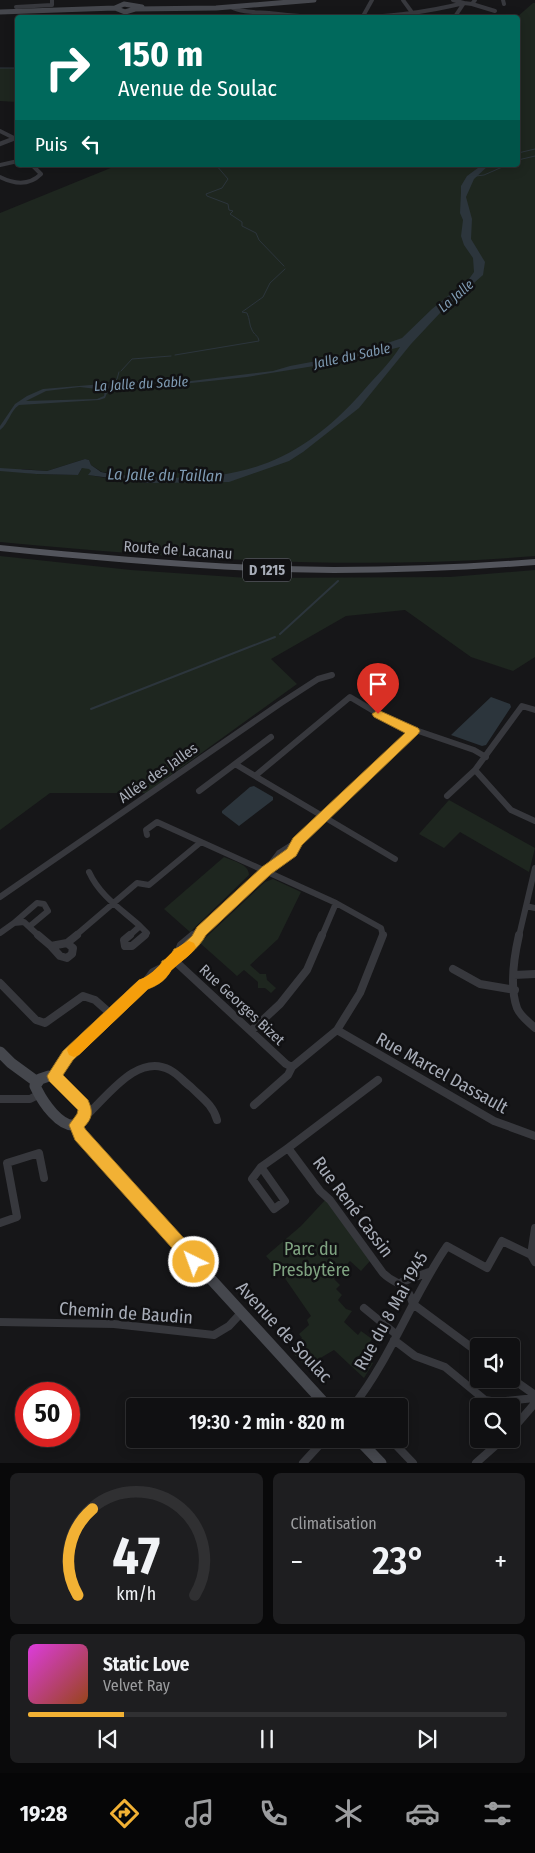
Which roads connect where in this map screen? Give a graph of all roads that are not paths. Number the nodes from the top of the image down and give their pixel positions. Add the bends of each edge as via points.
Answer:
1 (12, 0) edge
2 (52, 0) edge
3 (301, 0) edge
4 (314, 0) edge
5 (372, 0) edge
6 (403, 0) edge
7 (453, 0) edge
8 (475, 0) edge
9 (271, 1) edge
10 (464, 3) junction
11 (472, 4) junction
12 (231, 7) junction
13 (115, 8) junction
14 (136, 8) junction
15 (495, 11) dead end
16 (0, 12) edge
17 (124, 12) junction
18 (365, 12) junction
19 (412, 12) junction
20 (122, 15) edge
21 (284, 15) edge
22 (363, 15) edge
23 (371, 15) edge
24 (383, 15) edge
25 (414, 15) edge
26 (456, 15) edge
27 (0, 131) edge
28 (15, 138) edge
29 (15, 138) edge
30 (0, 144) edge
31 (15, 161) edge
32 (0, 165) edge
33 (34, 167) edge
34 (0, 177) edge
35 (0, 548) edge
36 (535, 562) edge
37 (332, 675) dead end
38 (535, 710) edge
39 (414, 731) junction
40 (271, 737) dead end
41 (488, 754) junction
42 (235, 764) junction
43 (475, 770) junction
44 (255, 776) junction
45 (199, 791) dead end
46 (447, 796) dead end
47 (324, 816) junction
48 (535, 821) edge
49 (147, 835) dead end
50 (201, 842) junction
51 (395, 859) dead end
52 (535, 868) edge
53 (266, 870) junction
54 (89, 872) dead end
55 (0, 898) edge
56 (336, 903) junction
57 (114, 904) junction
58 (526, 906) junction
59 (535, 908) edge
60 (14, 923) junction
61 (30, 926) junction
62 (140, 926) dead end
63 (0, 933) edge
64 (67, 943) junction
65 (51, 946) junction
66 (174, 961) junction
67 (453, 969) dead end
68 (535, 974) edge
69 (514, 975) junction
70 (0, 983) edge
71 (515, 990) junction
72 (112, 1015) junction
73 (535, 1028) edge
74 (337, 1030) junction
75 (251, 1031) junction
76 (0, 1052) edge
77 (292, 1067) junction
78 (54, 1076) junction
79 (378, 1080) dead end
80 (37, 1082) junction
81 (38, 1095) junction
82 (0, 1099) edge
83 (254, 1105) dead end
84 (85, 1113) junction
85 (217, 1120) dead end
86 (76, 1125) junction
87 (535, 1136) edge
88 (288, 1148) junction
89 (261, 1168) junction
90 (44, 1178) dead end
91 (0, 1223) edge
92 (535, 1228) edge
93 (533, 1258) edge
94 (429, 1272) junction
95 (402, 1282) junction
96 (413, 1304) junction
97 (364, 1308) dead end
98 (241, 1313) junction
99 (0, 1322) edge
100 (395, 1338) junction
101 (470, 1346) edge
102 (520, 1385) edge
103 (535, 1397) edge
104 (321, 1398) edge
105 (361, 1398) edge
106 (535, 1403) edge
107 (520, 1420) edge
108 (316, 1448) edge
109 (367, 1448) edge
110 (399, 1448) edge
111 (492, 1448) edge
112 (303, 1463) edge
113 (381, 1463) edge
114 (413, 1463) edge
115 (476, 1463) edge

1 - 2 street via 17,8 52,6
3 - 9 main road
4 - 12 main road
5 - 18 street
6 - 19 street
7 - 10 street
8 - 11 street
9 - 14 main road
10 - 11 street
10 - 19 street
10 - 26 street
11 - 15 street
12 - 14 main road
12 - 21 street
13 - 14 main road via 125,3
13 - 16 main road
13 - 17 main road
14 - 17 main road
17 - 20 street
18 - 22 street
18 - 23 street
19 - 24 street
19 - 25 street
27 - 28 street
29 - 30 street
31 - 32 street
33 - 34 street via 41,174 32,181 17,184
35 - 36 main road, Route de Lacanau / D 1215 via 274,570 402,571
37 - 55 street, Allée des Jalles via 318,679 281,703
38 - 41 street via 522,706
39 - 41 street
39 - 44 street via 350,697
39 - 47 street
40 - 42 street
41 - 43 street
42 - 44 street
42 - 45 street
43 - 46 street
43 - 48 street via 510,810
44 - 47 street
47 - 51 street
47 - 53 street via 298,841 292,853
49 - 50 street via 146,830 157,822
50 - 53 street
50 - 57 street via 150,885 137,883
52 - 58 street
53 - 56 street
53 - 66 street
54 - 57 street via 93,883
56 - 74 street via 381,928 383,935 360,993
56 - 75 street via 307,970 280,1004
57 - 62 street
57 - 64 street
58 - 59 street
58 - 69 street
60 - 61 street via 24,922
60 - 61 street via 37,904 44,904 48,911
60 - 63 street
61 - 65 street
64 - 65 street
64 - 65 street via 73,948 67,958 60,956
66 - 72 street
66 - 75 street, Rue Georges Bizet
67 - 71 street via 480,984
68 - 69 street
69 - 71 street
70 - 72 street via 36,1020 45,1022 54,1018 83,996 95,1000
71 - 73 street via 518,1009
72 - 78 street via 65,1058
74 - 77 street
74 - 87 street, Rue Marcel Dassault via 494,1121
75 - 77 street, Rue Georges Bizet
76 - 80 main road
77 - 83 street via 288,1075
78 - 80 main road via 43,1077
78 - 84 main road via 83,1105
79 - 88 street
80 - 81 main road
81 - 82 street via 30,1099
81 - 86 main road, Avenue de Soulac via 65,1124
84 - 85 street via 130,1076 149,1065 173,1071 214,1109
84 - 86 main road
86 - 98 main road, Avenue de Soulac via 92,1149
88 - 89 street
88 - 95 street, Rue René Cassin via 385,1275
89 - 89 street via 252,1179 274,1209 285,1201
90 - 91 street via 39,1153 6,1163 17,1217
92 - 93 street
93 - 94 street, Rue du 8 Mai 1945 via 502,1241 487,1268 447,1246
94 - 95 street
94 - 96 street, Rue du 8 Mai 1945
95 - 96 street via 410,1291
96 - 100 street, Rue du 8 Mai 1945
96 - 101 street
97 - 100 street
98 - 99 street, Chemin de Baudin via 223,1332 214,1335 114,1324
98 - 104 main road, Avenue de Soulac
100 - 103 street via 415,1356 446,1366 492,1403
100 - 105 street, Rue du 8 Mai 1945
102 - 103 street
106 - 107 street
108 - 112 street
109 - 113 main road
110 - 114 street
111 - 115 street

